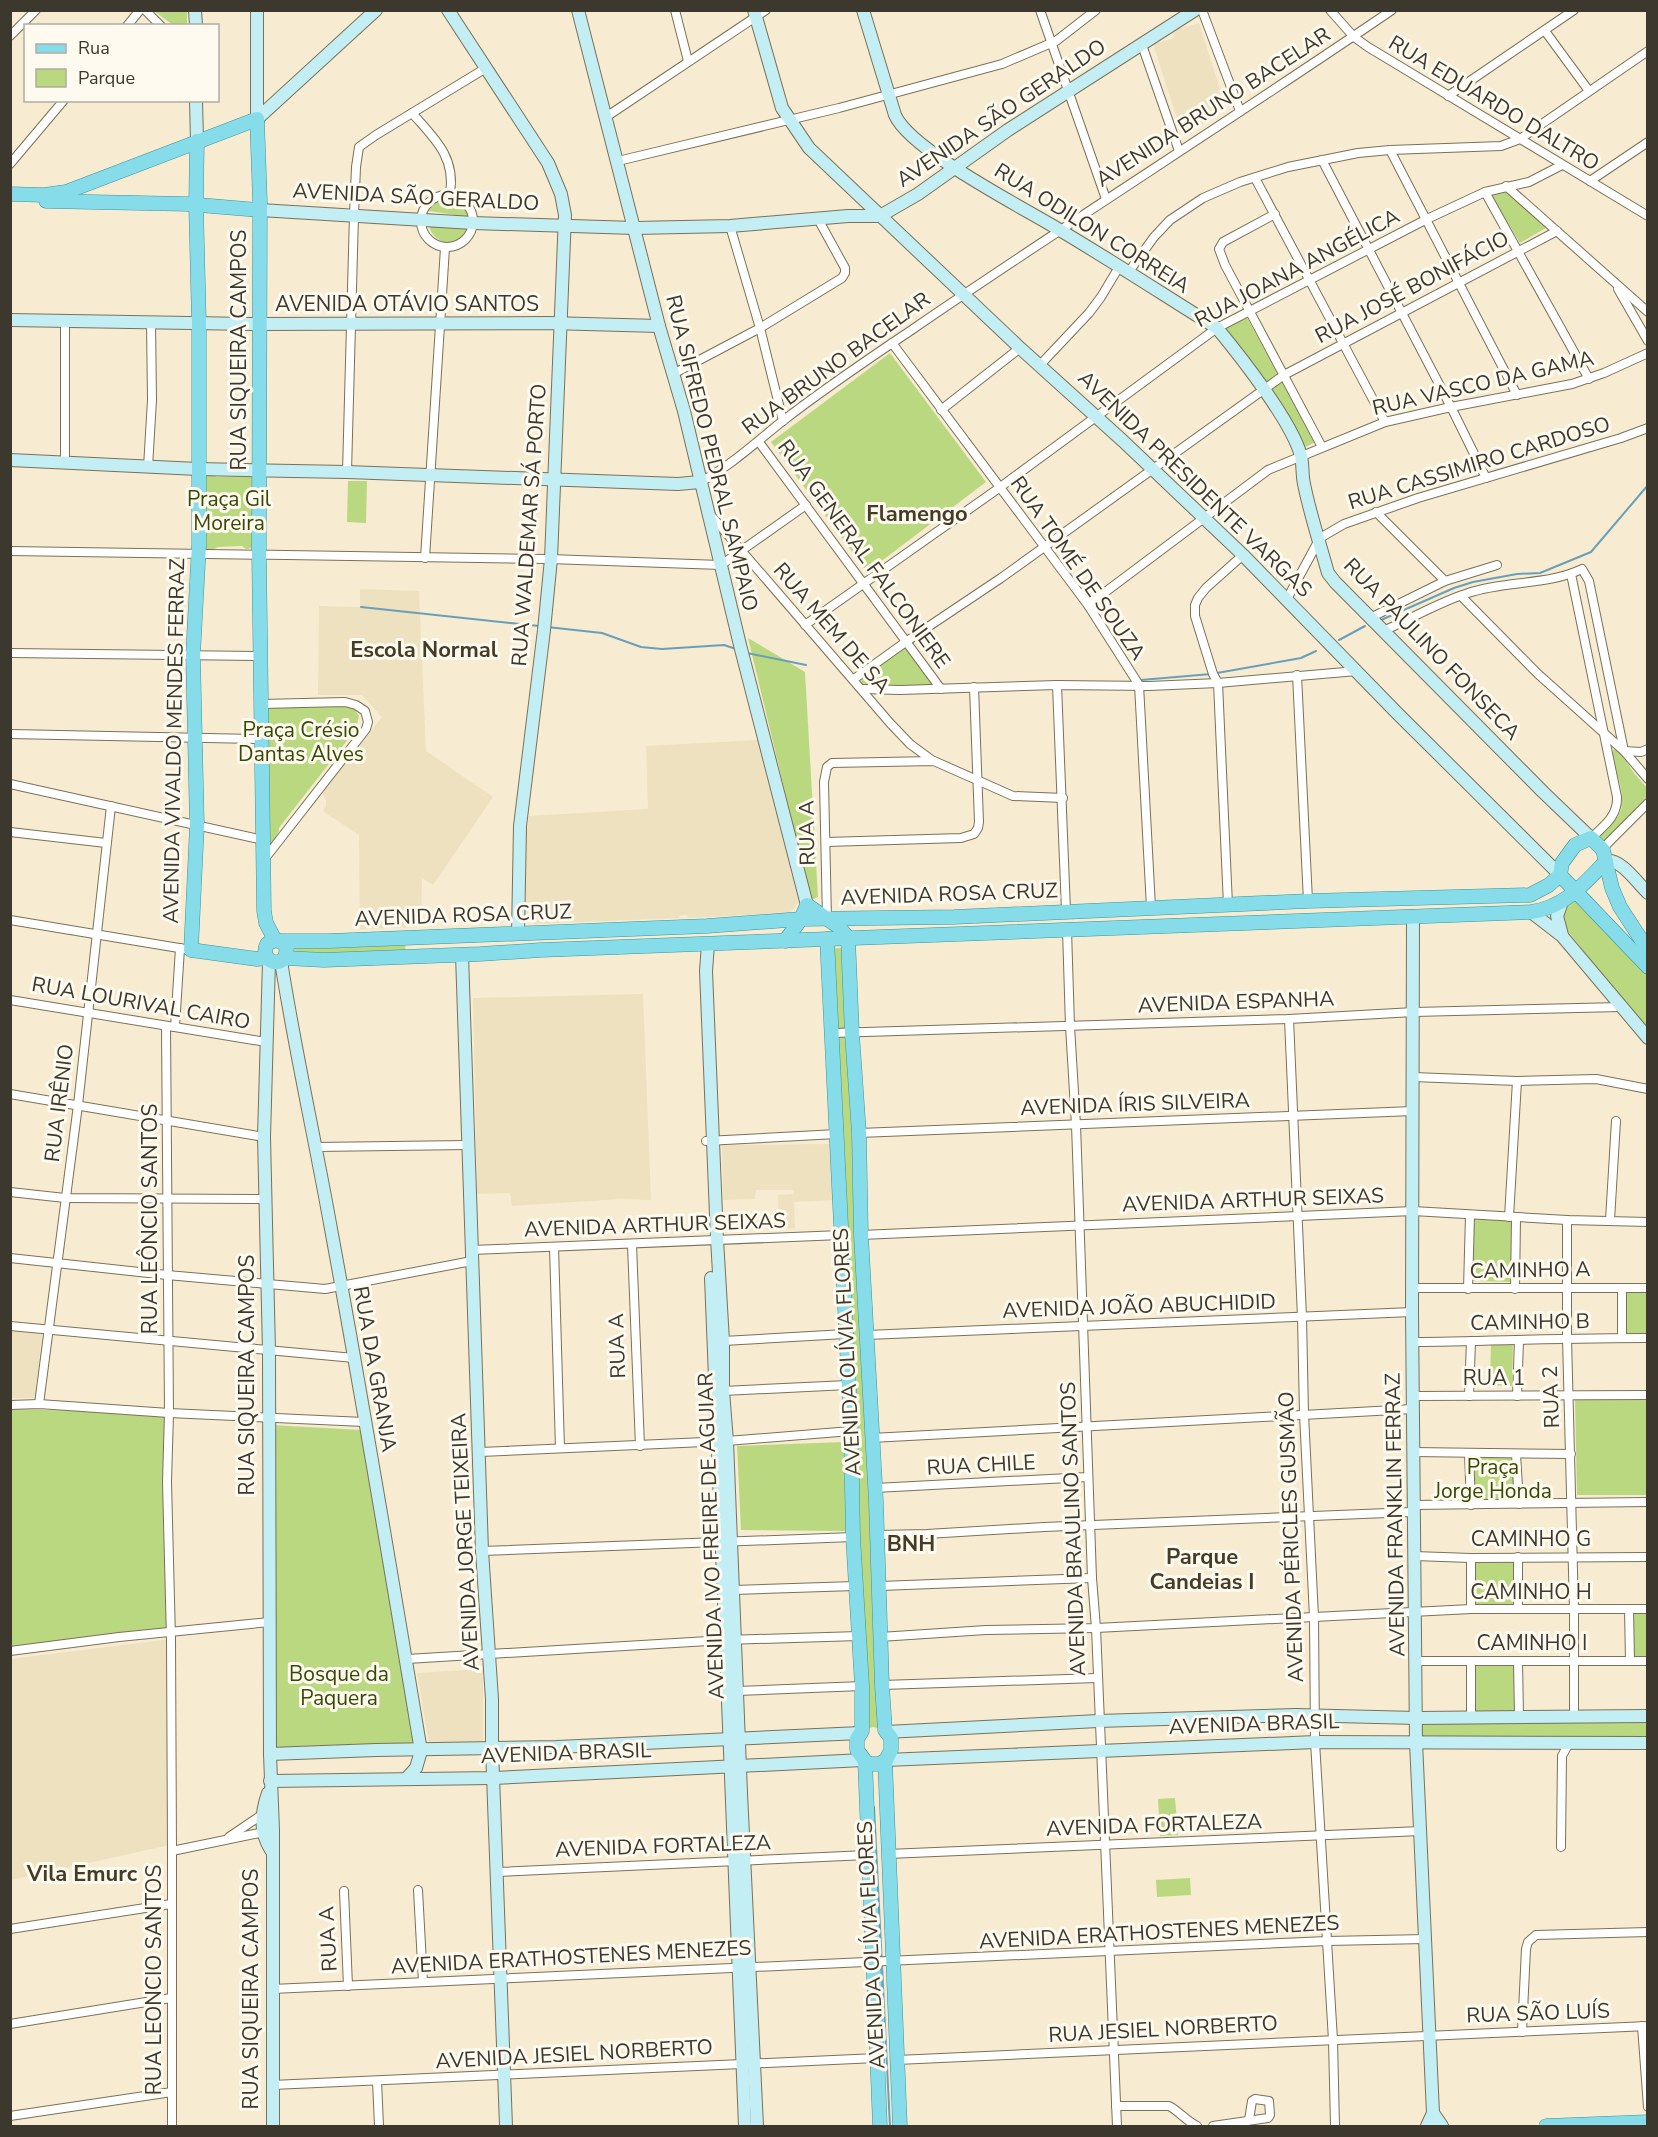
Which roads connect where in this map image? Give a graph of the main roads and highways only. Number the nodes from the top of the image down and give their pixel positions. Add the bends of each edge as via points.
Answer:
1 (197, 141) junction
2 (87, 185) junction
3 (10, 194) edge
4 (10, 200) edge
5 (87, 203) junction
6 (196, 205) junction
7 (260, 210) junction
8 (1604, 855) junction
9 (1560, 875) junction
10 (1588, 879) junction
11 (1577, 892) junction
12 (1513, 895) junction
13 (1314, 901) junction
14 (1190, 906) junction
15 (1515, 912) junction
16 (1036, 913) junction
17 (853, 918) junction
18 (827, 919) junction
19 (1320, 919) junction
20 (801, 920) junction
21 (1192, 924) junction
22 (660, 928) junction
23 (1034, 930) junction
24 (413, 937) junction
25 (835, 938) junction
26 (278, 940) junction
27 (785, 941) junction
28 (661, 945) junction
29 (186, 949) joint
30 (1647, 950) edge
31 (415, 956) junction
32 (276, 960) junction
33 (1647, 967) edge
34 (876, 1495) junction
35 (853, 1503) junction
36 (876, 1516) junction
37 (853, 1518) junction
38 (886, 1731) junction
39 (861, 1732) junction
40 (863, 1760) junction
41 (885, 1761) junction
42 (1647, 2122) edge
43 (880, 2127) edge
44 (900, 2127) edge
45 (1546, 2127) edge

1 - 2 main road
1 - 6 main road, AVENIDA VIVALDO MENDES FERRAZ
1 - 7 main road, RUA SIQUEIRA CAMPOS via 257,119
2 - 3 main road via 44,195
2 - 5 main road via 94,195
4 - 5 main road, AVENIDA SÃO GERALDO
5 - 6 main road, AVENIDA SÃO GERALDO
6 - 7 main road, AVENIDA SÃO GERALDO
6 - 29 main road, AVENIDA VIVALDO MENDES FERRAZ via 199,554 193,655 197,825
7 - 26 main road, RUA SIQUEIRA CAMPOS via 264,911 266,923
8 - 9 main road, AVENIDA ROSA CRUZ via 1591,838 1575,845 1562,863
8 - 10 main road, AVENIDA ROSA CRUZ
8 - 30 main road via 1620,907
9 - 10 main road via 1573,880
9 - 11 main road, AVENIDA PRESIDENTE VARGAS
9 - 12 main road, AVENIDA ROSA CRUZ via 1541,891
10 - 11 main road, AVENIDA ROSA CRUZ
11 - 15 main road, AVENIDA ROSA CRUZ via 1562,902 1531,912
11 - 33 main road, AVENIDA PRESIDENTE VARGAS
12 - 13 main road, AVENIDA ROSA CRUZ
12 - 15 main road via 1518,904
13 - 14 main road, AVENIDA ROSA CRUZ
13 - 19 main road via 1314,913
14 - 16 main road, AVENIDA ROSA CRUZ
14 - 21 main road via 1197,915
15 - 19 main road, AVENIDA ROSA CRUZ
16 - 17 main road, AVENIDA ROSA CRUZ
16 - 23 main road via 1030,922
17 - 18 main road, AVENIDA ROSA CRUZ
17 - 25 main road
18 - 20 main road, AVENIDA ROSA CRUZ
18 - 20 main road via 807,904
18 - 25 main road
19 - 21 main road, AVENIDA ROSA CRUZ
20 - 22 main road, AVENIDA ROSA CRUZ
20 - 27 main road
21 - 23 main road, AVENIDA ROSA CRUZ
22 - 24 main road, AVENIDA ROSA CRUZ
22 - 28 main road via 666,935
23 - 25 main road, AVENIDA ROSA CRUZ
24 - 26 main road, AVENIDA ROSA CRUZ
24 - 31 main road via 408,946
25 - 27 main road, AVENIDA ROSA CRUZ
25 - 34 main road, AVENIDA OLÍVIA FLORES via 852,1033 860,1133 861,1235
25 - 35 main road, AVENIDA OLÍVIA FLORES via 833,1033
26 - 32 main road via 286,946
26 - 32 main road via 265,947
27 - 28 main road, AVENIDA ROSA CRUZ
28 - 31 main road, AVENIDA ROSA CRUZ
29 - 32 main road, AVENIDA ROSA CRUZ
31 - 32 main road, AVENIDA ROSA CRUZ
34 - 35 main road
34 - 36 main road, AVENIDA OLÍVIA FLORES
35 - 37 main road, AVENIDA OLÍVIA FLORES
36 - 37 main road
36 - 38 main road, AVENIDA OLÍVIA FLORES
37 - 39 main road, AVENIDA OLÍVIA FLORES
38 - 39 main road, AVENIDA BRASIL via 873,1727
38 - 41 main road, AVENIDA OLÍVIA FLORES via 891,1738 891,1750
39 - 40 main road, AVENIDA OLÍVIA FLORES via 857,1750
40 - 41 main road, AVENIDA BRASIL via 869,1764
40 - 43 main road, AVENIDA OLÍVIA FLORES
41 - 44 main road, AVENIDA OLÍVIA FLORES
42 - 45 main road

